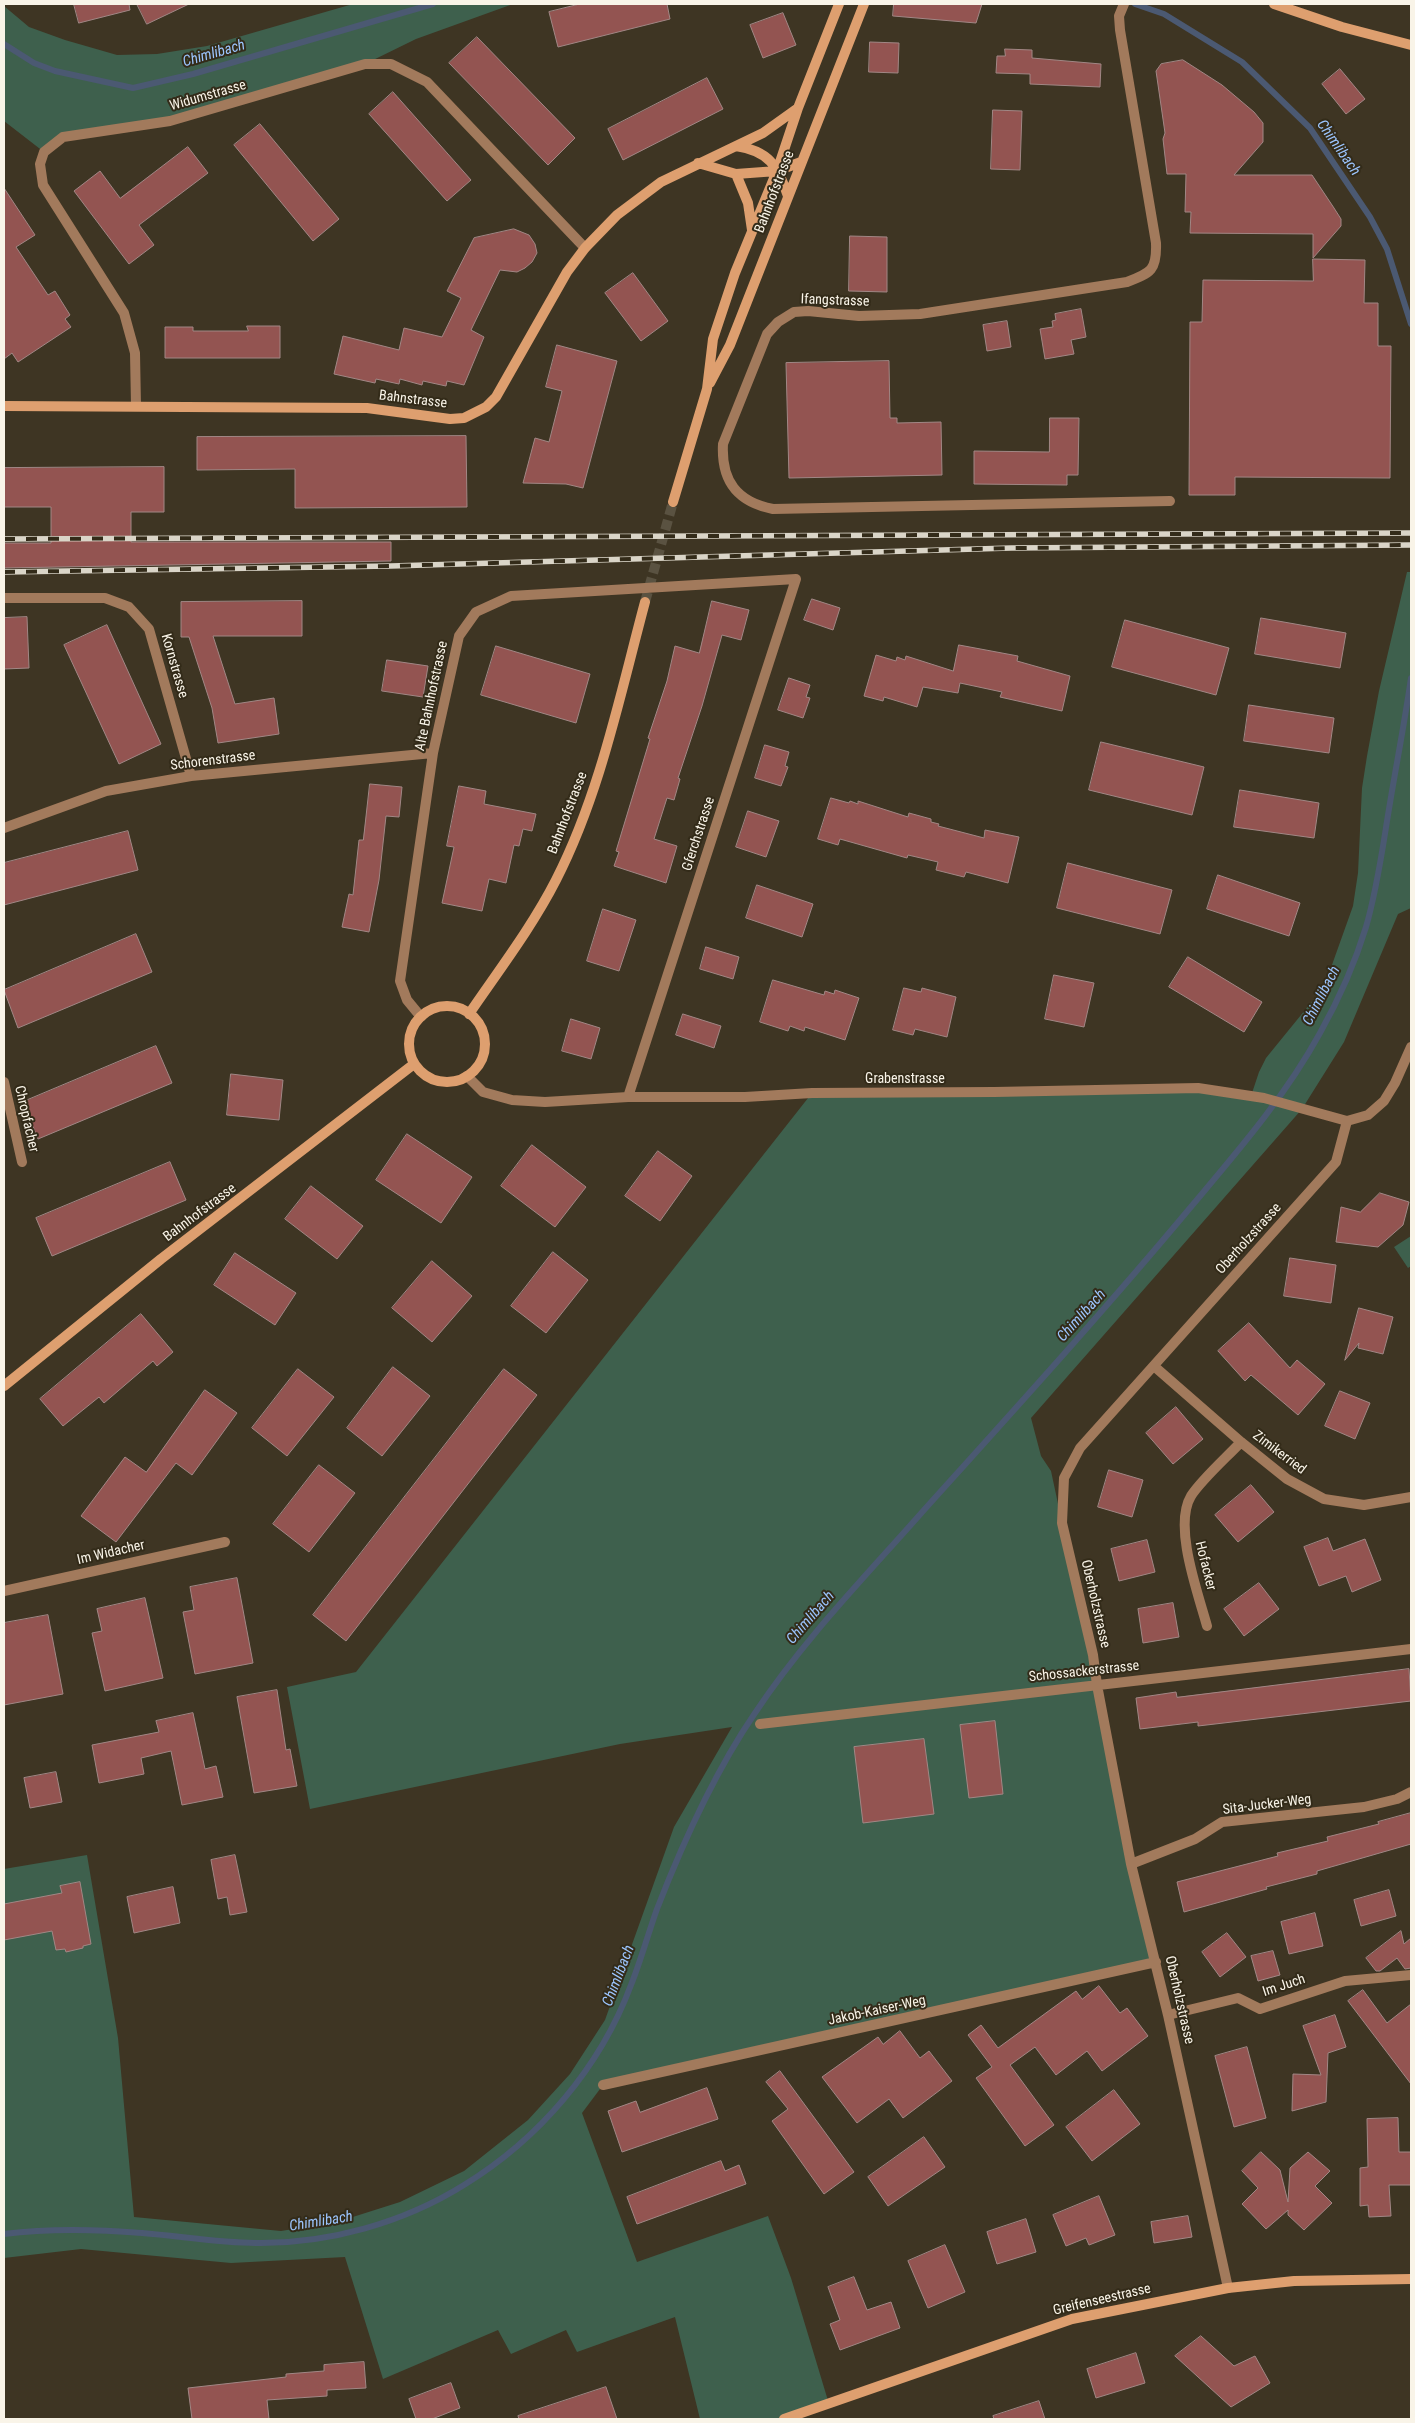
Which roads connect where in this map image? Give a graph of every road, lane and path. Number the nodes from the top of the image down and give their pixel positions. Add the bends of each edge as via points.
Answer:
1 (839, 4) edge
2 (864, 4) edge
3 (1124, 4) edge
4 (1274, 4) edge
5 (1411, 44) edge
6 (798, 108) junction
7 (735, 146) junction
8 (802, 162) junction
9 (698, 163) junction
10 (777, 171) junction
11 (736, 174) junction
12 (788, 196) junction
13 (752, 230) junction
14 (585, 248) junction
15 (707, 388) junction
16 (4, 406) edge
17 (136, 406) junction
18 (1170, 501) dead end
19 (673, 502) tunnel mouth
20 (796, 579) joint
21 (4, 598) edge
22 (645, 602) tunnel mouth
23 (432, 753) junction
24 (191, 776) junction
25 (4, 828) edge
26 (469, 1014) junction
27 (421, 1017) junction
28 (1411, 1047) edge
29 (414, 1064) junction
30 (467, 1076) junction
31 (4, 1082) edge
32 (628, 1097) junction
33 (1348, 1121) junction
34 (22, 1162) dead end
35 (1155, 1366) junction
36 (4, 1386) edge
37 (1241, 1442) junction
38 (1411, 1497) edge
39 (225, 1542) dead end
40 (4, 1591) edge
41 (1206, 1626) dead end
42 (1411, 1649) edge
43 (1097, 1685) junction
44 (760, 1724) dead end
45 (1411, 1792) edge
46 (1131, 1864) junction
47 (1156, 1962) junction
48 (1411, 1975) edge
49 (1168, 2015) junction
50 (603, 2085) dead end
51 (1411, 2279) edge
52 (1228, 2288) junction
53 (784, 2419) edge

1 - 6 main road, Bahnhofstrasse
2 - 8 main road, Bahnhofstrasse
3 - 18 street, Ifangstrasse via 1120,16 1156,243 1153,268 1127,282 920,314 794,312 767,334 724,444 722,460 726,475 739,494 758,506 773,509
4 - 5 main road via 1342,27
6 - 7 main road, Bahnstrasse via 773,127
6 - 10 main road, Bahnhofstrasse
7 - 9 main road, Bahnstrasse
7 - 10 main road via 754,149 768,157
8 - 10 main road
8 - 12 main road, Bahnhofstrasse
9 - 11 main road
9 - 14 main road, Bahnstrasse via 661,182 630,204
10 - 11 main road
10 - 12 main road
10 - 13 main road, Bahnhofstrasse
11 - 13 main road via 748,203
12 - 15 main road, Bahnhofstrasse via 730,345
13 - 15 main road, Bahnhofstrasse via 713,339
14 - 17 main road, Bahnstrasse via 544,309 518,362 496,397 486,407 464,418 367,408
14 - 17 street, Widumstrasse via 427,82 391,64 365,64 170,121 63,138 44,152 40,164 43,185 124,314 135,353
15 - 19 main road, Bahnhofstrasse
16 - 17 main road, Bahnstrasse
20 - 23 street, Alte Bahnhofstrasse via 511,596 476,612 459,636
20 - 32 street, Gferchstrasse
21 - 24 street, Kornstrasse via 105,598 129,607 149,628
22 - 26 main road, Bahnhofstrasse via 606,746 577,832 540,908
23 - 24 street, Schorenstrasse
23 - 27 street, Alte Bahnhofstrasse via 400,981 407,1000
24 - 25 street, Schorenstrasse via 106,791
26 - 27 main road via 450,1006 429,1011
26 - 30 main road via 482,1030 485,1040 481,1061
27 - 29 main road via 410,1034 410,1055
28 - 33 street via 1384,1101 1368,1115
29 - 30 main road via 432,1080 456,1081
29 - 36 main road, Bahnhofstrasse via 161,1259
30 - 32 street, Grabenstrasse via 484,1092 512,1100 545,1102
31 - 34 street, Chropfacher
32 - 33 street, Grabenstrasse via 1198,1088 1264,1098
33 - 35 street, Oberholzstrasse via 1336,1162
35 - 37 street, Zimikerried
35 - 43 street, Oberholzstrasse via 1080,1448 1064,1478 1062,1523
37 - 38 street, Zimikerried via 1287,1479 1324,1499 1364,1505
37 - 41 street, Hofacker via 1191,1496 1185,1517 1184,1536
39 - 40 street, Im Widacher
42 - 43 street, Schossackerstrasse
43 - 44 street, Schossackerstrasse
43 - 46 street, Oberholzstrasse
45 - 46 street, Sita-Jucker-Weg via 1364,1807 1222,1822 1195,1839
46 - 47 street, Oberholzstrasse
47 - 49 street, Oberholzstrasse
47 - 50 street, Jakob-Kaiser-Weg
48 - 49 street, Im Juch via 1345,1981 1260,2009 1238,1998
49 - 52 street, Oberholzstrasse
51 - 52 main road, Greifenseestrasse via 1294,2281
52 - 53 main road, Greifenseestrasse via 1072,2319

